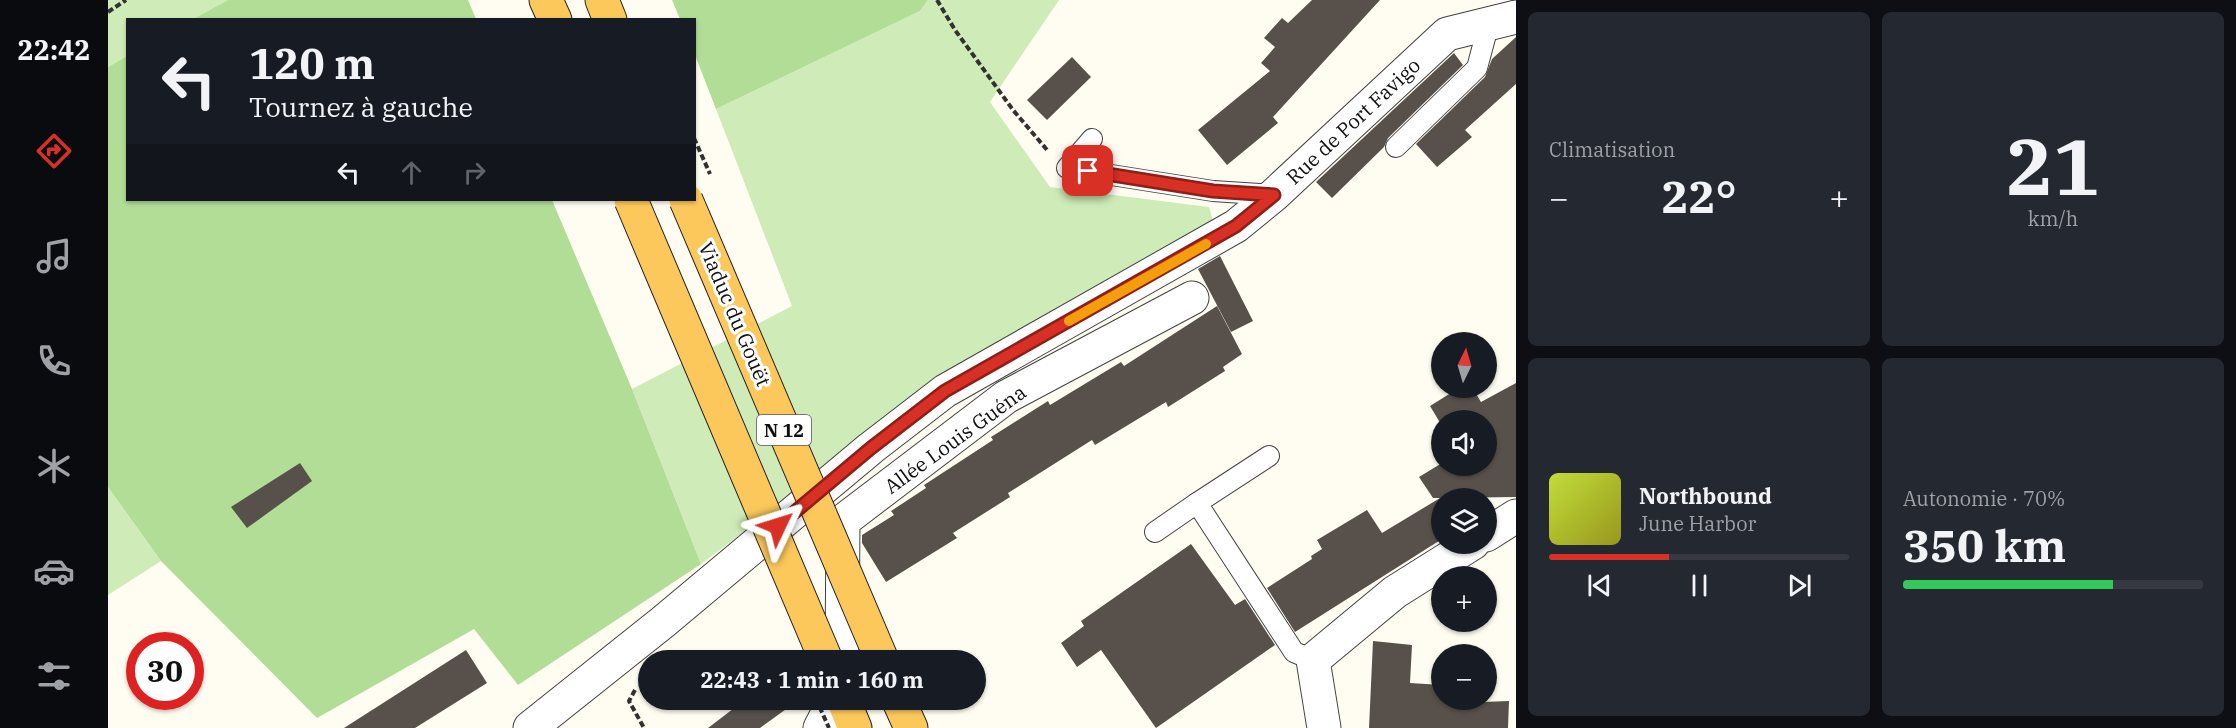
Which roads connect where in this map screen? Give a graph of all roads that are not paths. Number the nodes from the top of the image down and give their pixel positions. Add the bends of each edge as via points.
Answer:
1 (546, 0) edge
2 (602, 0) edge
3 (554, 18) edge
4 (609, 18) edge
5 (1502, 20) edge
6 (1092, 139) dead end
7 (1396, 147) dead end
8 (1274, 195) junction
9 (631, 201) edge
10 (686, 201) edge
11 (1192, 298) dead end
12 (1269, 456) dead end
13 (1197, 503) junction
14 (1516, 516) edge
15 (1497, 528) edge
16 (1155, 532) dead end
17 (1455, 554) edge
18 (822, 650) edge
19 (842, 650) edge
20 (878, 650) edge
21 (1313, 660) junction
22 (903, 710) edge
23 (530, 728) edge
24 (911, 728) edge
25 (1324, 728) edge

1 - 3 highway
2 - 4 highway
5 - 7 lane via 1477,68
5 - 8 street, Rue de Port Favigo via 1447,34
6 - 8 lane via 1067,168 1213,191
8 - 23 street, Rue de Port Favigo via 1236,226 945,391
9 - 18 highway, N 12, bridge
10 - 20 highway, Viaduc du Gouët / N 12, bridge
11 - 19 street, Allée Louis Guéna via 1006,397 843,521
12 - 13 lane
13 - 16 lane
13 - 21 lane via 1294,652
14 - 15 street
17 - 21 street via 1395,592
21 - 25 street
22 - 24 highway

